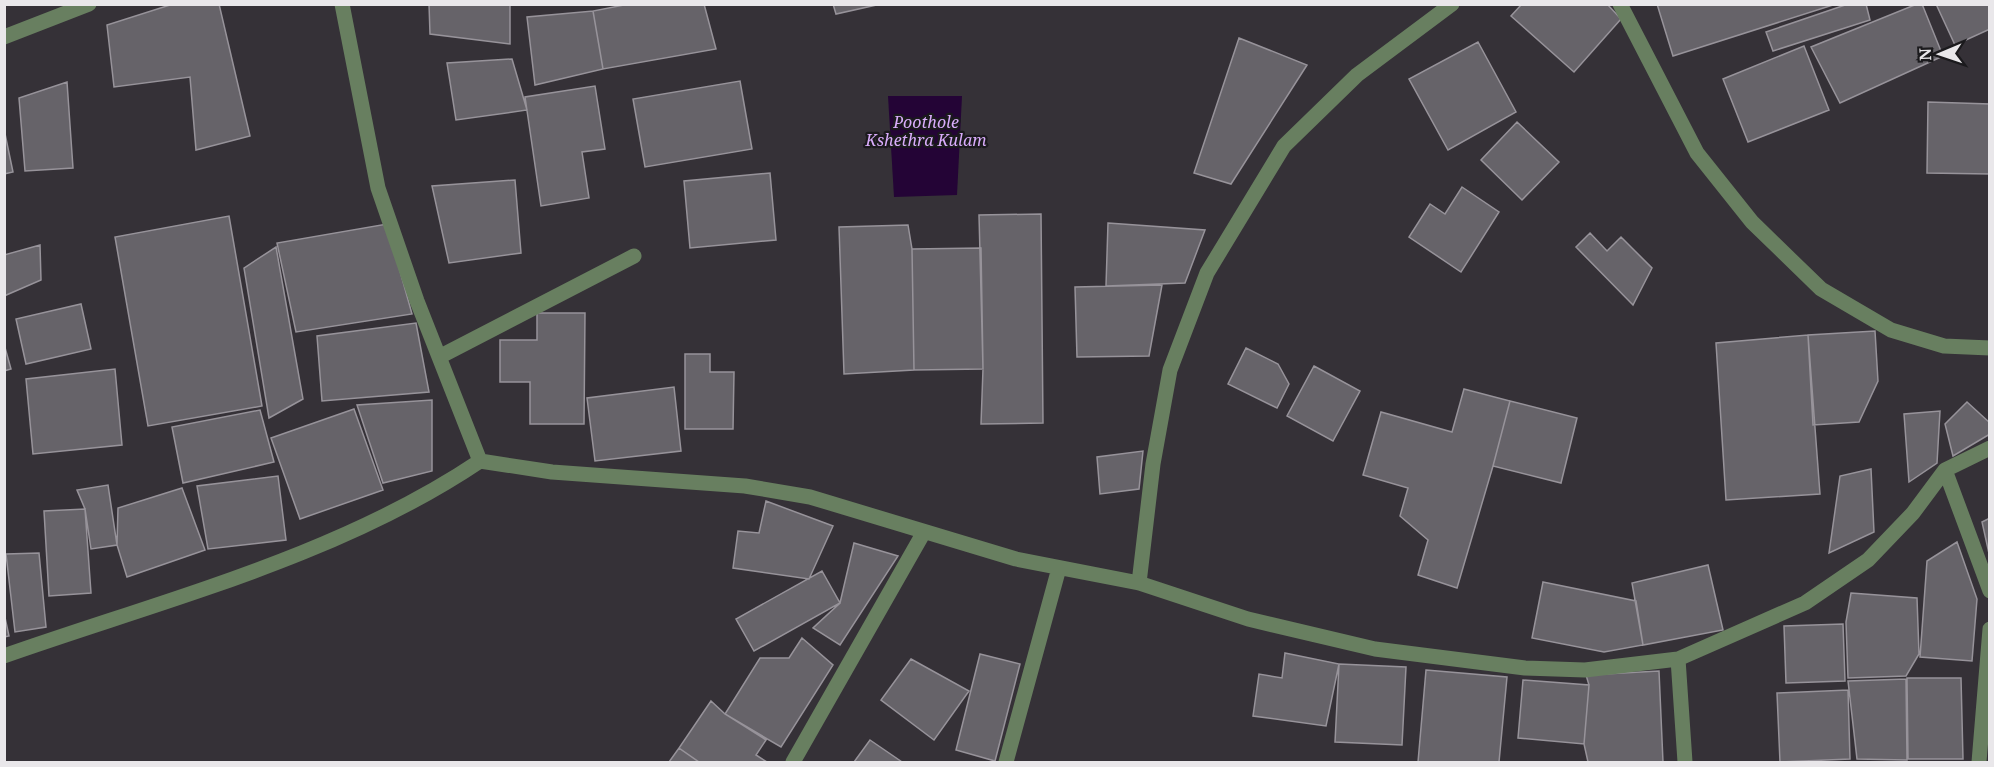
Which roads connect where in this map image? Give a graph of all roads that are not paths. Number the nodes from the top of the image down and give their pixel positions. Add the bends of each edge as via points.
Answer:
1 (89, 4) edge
2 (342, 4) edge
3 (1452, 4) edge
4 (1620, 4) edge
5 (4, 37) edge
6 (634, 256) dead end
7 (1989, 348) edge
8 (439, 357) junction
9 (1989, 448) edge
10 (480, 461) junction
11 (1945, 470) junction
12 (924, 532) junction
13 (1059, 567) junction
14 (1139, 583) junction
15 (1989, 591) edge
16 (1989, 629) edge
17 (4, 656) edge
18 (1678, 659) junction
19 (793, 762) edge
20 (1006, 762) edge
21 (1685, 762) edge
22 (1980, 762) edge

1 - 5 street
2 - 8 street via 378,188
3 - 14 street via 1357,75 1284,146 1207,273 1170,370 1153,464
4 - 7 street via 1697,153 1752,222 1821,289 1891,330 1944,346
6 - 8 street
8 - 10 street
9 - 11 street
10 - 12 street via 552,472 810,497
10 - 17 street via 397,511 252,572
11 - 15 street
11 - 18 street via 1913,513 1868,560 1805,603
12 - 13 street via 1016,559
12 - 19 street
13 - 14 street
13 - 20 street
14 - 18 street via 1248,619 1375,649 1525,668 1585,670
16 - 22 street
18 - 21 street

